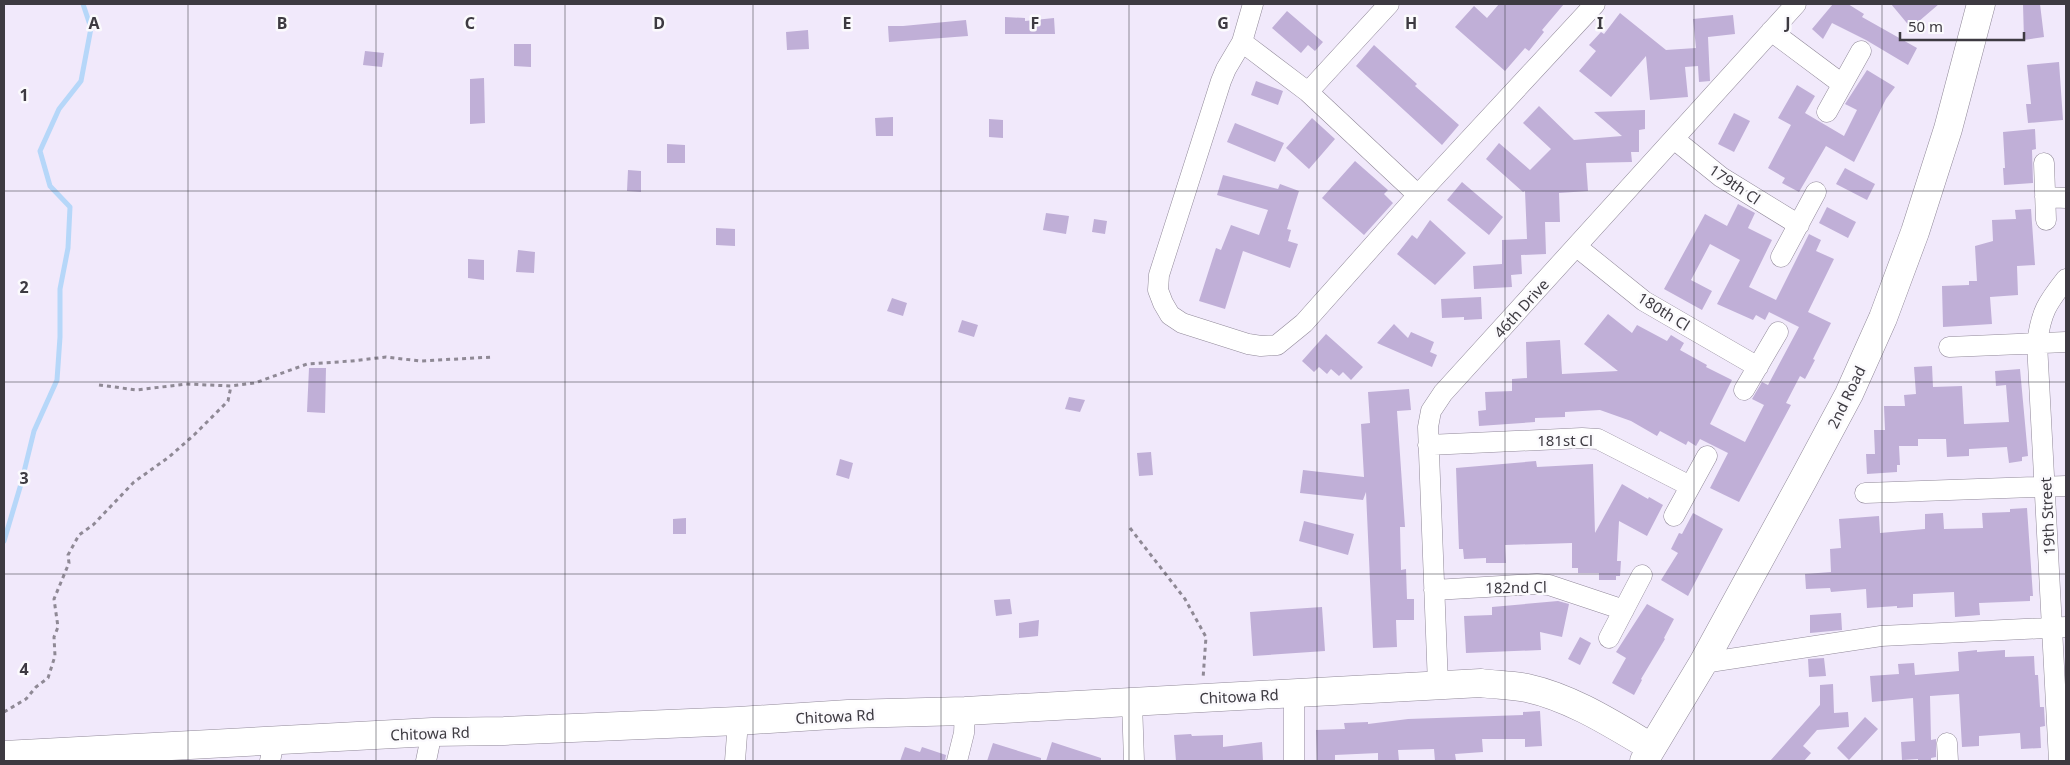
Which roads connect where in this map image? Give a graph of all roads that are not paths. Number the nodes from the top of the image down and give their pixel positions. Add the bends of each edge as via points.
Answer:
1 (1253, 4) edge
2 (1389, 4) edge
3 (1595, 4) edge
4 (1796, 4) edge
5 (1981, 4) edge
6 (1770, 31) junction
7 (1242, 42) junction
8 (1861, 51) dead end
9 (1842, 84) junction
10 (1308, 92) junction
11 (1827, 112) dead end
12 (1674, 139) junction
13 (2044, 163) dead end
14 (1816, 192) dead end
15 (1418, 194) junction
16 (2045, 197) junction
17 (2066, 198) edge
18 (2046, 220) dead end
19 (1799, 225) junction
20 (1577, 247) junction
21 (1781, 256) dead end
22 (2066, 279) edge
23 (1778, 332) dead end
24 (2066, 342) edge
25 (2038, 343) junction
26 (1949, 347) dead end
27 (1758, 367) junction
28 (1744, 390) dead end
29 (1428, 445) junction
30 (1707, 456) dead end
31 (1690, 486) junction
32 (2066, 486) edge
33 (2046, 487) junction
34 (1865, 493) dead end
35 (1674, 516) dead end
36 (1642, 575) dead end
37 (1434, 590) junction
38 (1624, 610) junction
39 (2060, 627) edge
40 (1608, 638) dead end
41 (1703, 663) junction
42 (1438, 685) junction
43 (1294, 693) junction
44 (1132, 702) junction
45 (965, 711) junction
46 (738, 721) junction
47 (432, 732) junction
48 (272, 752) edge
49 (4, 754) edge
50 (1648, 754) edge
51 (426, 761) edge
52 (735, 761) edge
53 (956, 761) edge
54 (1134, 761) edge
55 (1294, 761) edge
56 (2059, 761) edge

1 - 7 street
2 - 10 street
3 - 15 street
4 - 6 street, 46th Drive
5 - 41 street, 2nd Road via 1948,129 1883,318 1849,394
6 - 9 street
6 - 12 street, 46th Drive
7 - 10 street
7 - 15 street via 1226,68 1159,275 1158,290 1170,315 1182,323 1248,344 1277,345 1304,324
8 - 9 street
9 - 11 street
10 - 15 street
12 - 19 street, 179th Cl via 1721,177
12 - 20 street, 46th Drive
13 - 16 street
14 - 19 street
16 - 17 street
16 - 18 street
19 - 21 street
20 - 27 street, 180th Cl via 1644,301
20 - 29 street, 46th Drive via 1443,393 1431,411
22 - 25 street, 19th Street via 2046,306 2039,324
23 - 27 street
24 - 25 street
25 - 26 street
25 - 33 street, 19th Street
27 - 28 street
29 - 31 street, 181st Cl via 1598,439
29 - 37 street, 46th Drive
30 - 31 street
31 - 35 street
32 - 33 street
33 - 34 street
33 - 39 street, 19th Street
36 - 38 street
37 - 38 street, 182nd Cl via 1549,585
37 - 42 street, 46th Drive
38 - 40 street
39 - 41 street via 1881,636
39 - 56 street, 19th Street
41 - 50 street, 2nd Road
42 - 43 street, Chitowa Rd
42 - 50 street, Chitowa Rd via 1481,683 1526,688 1568,701 1598,716
43 - 44 street, Chitowa Rd
43 - 55 street
44 - 45 street, Chitowa Rd
44 - 54 street
45 - 46 street, Chitowa Rd
45 - 53 street via 964,733
46 - 47 street, Chitowa Rd
46 - 52 street
47 - 48 street, Chitowa Rd
47 - 51 street
48 - 49 street, Chitowa Rd

